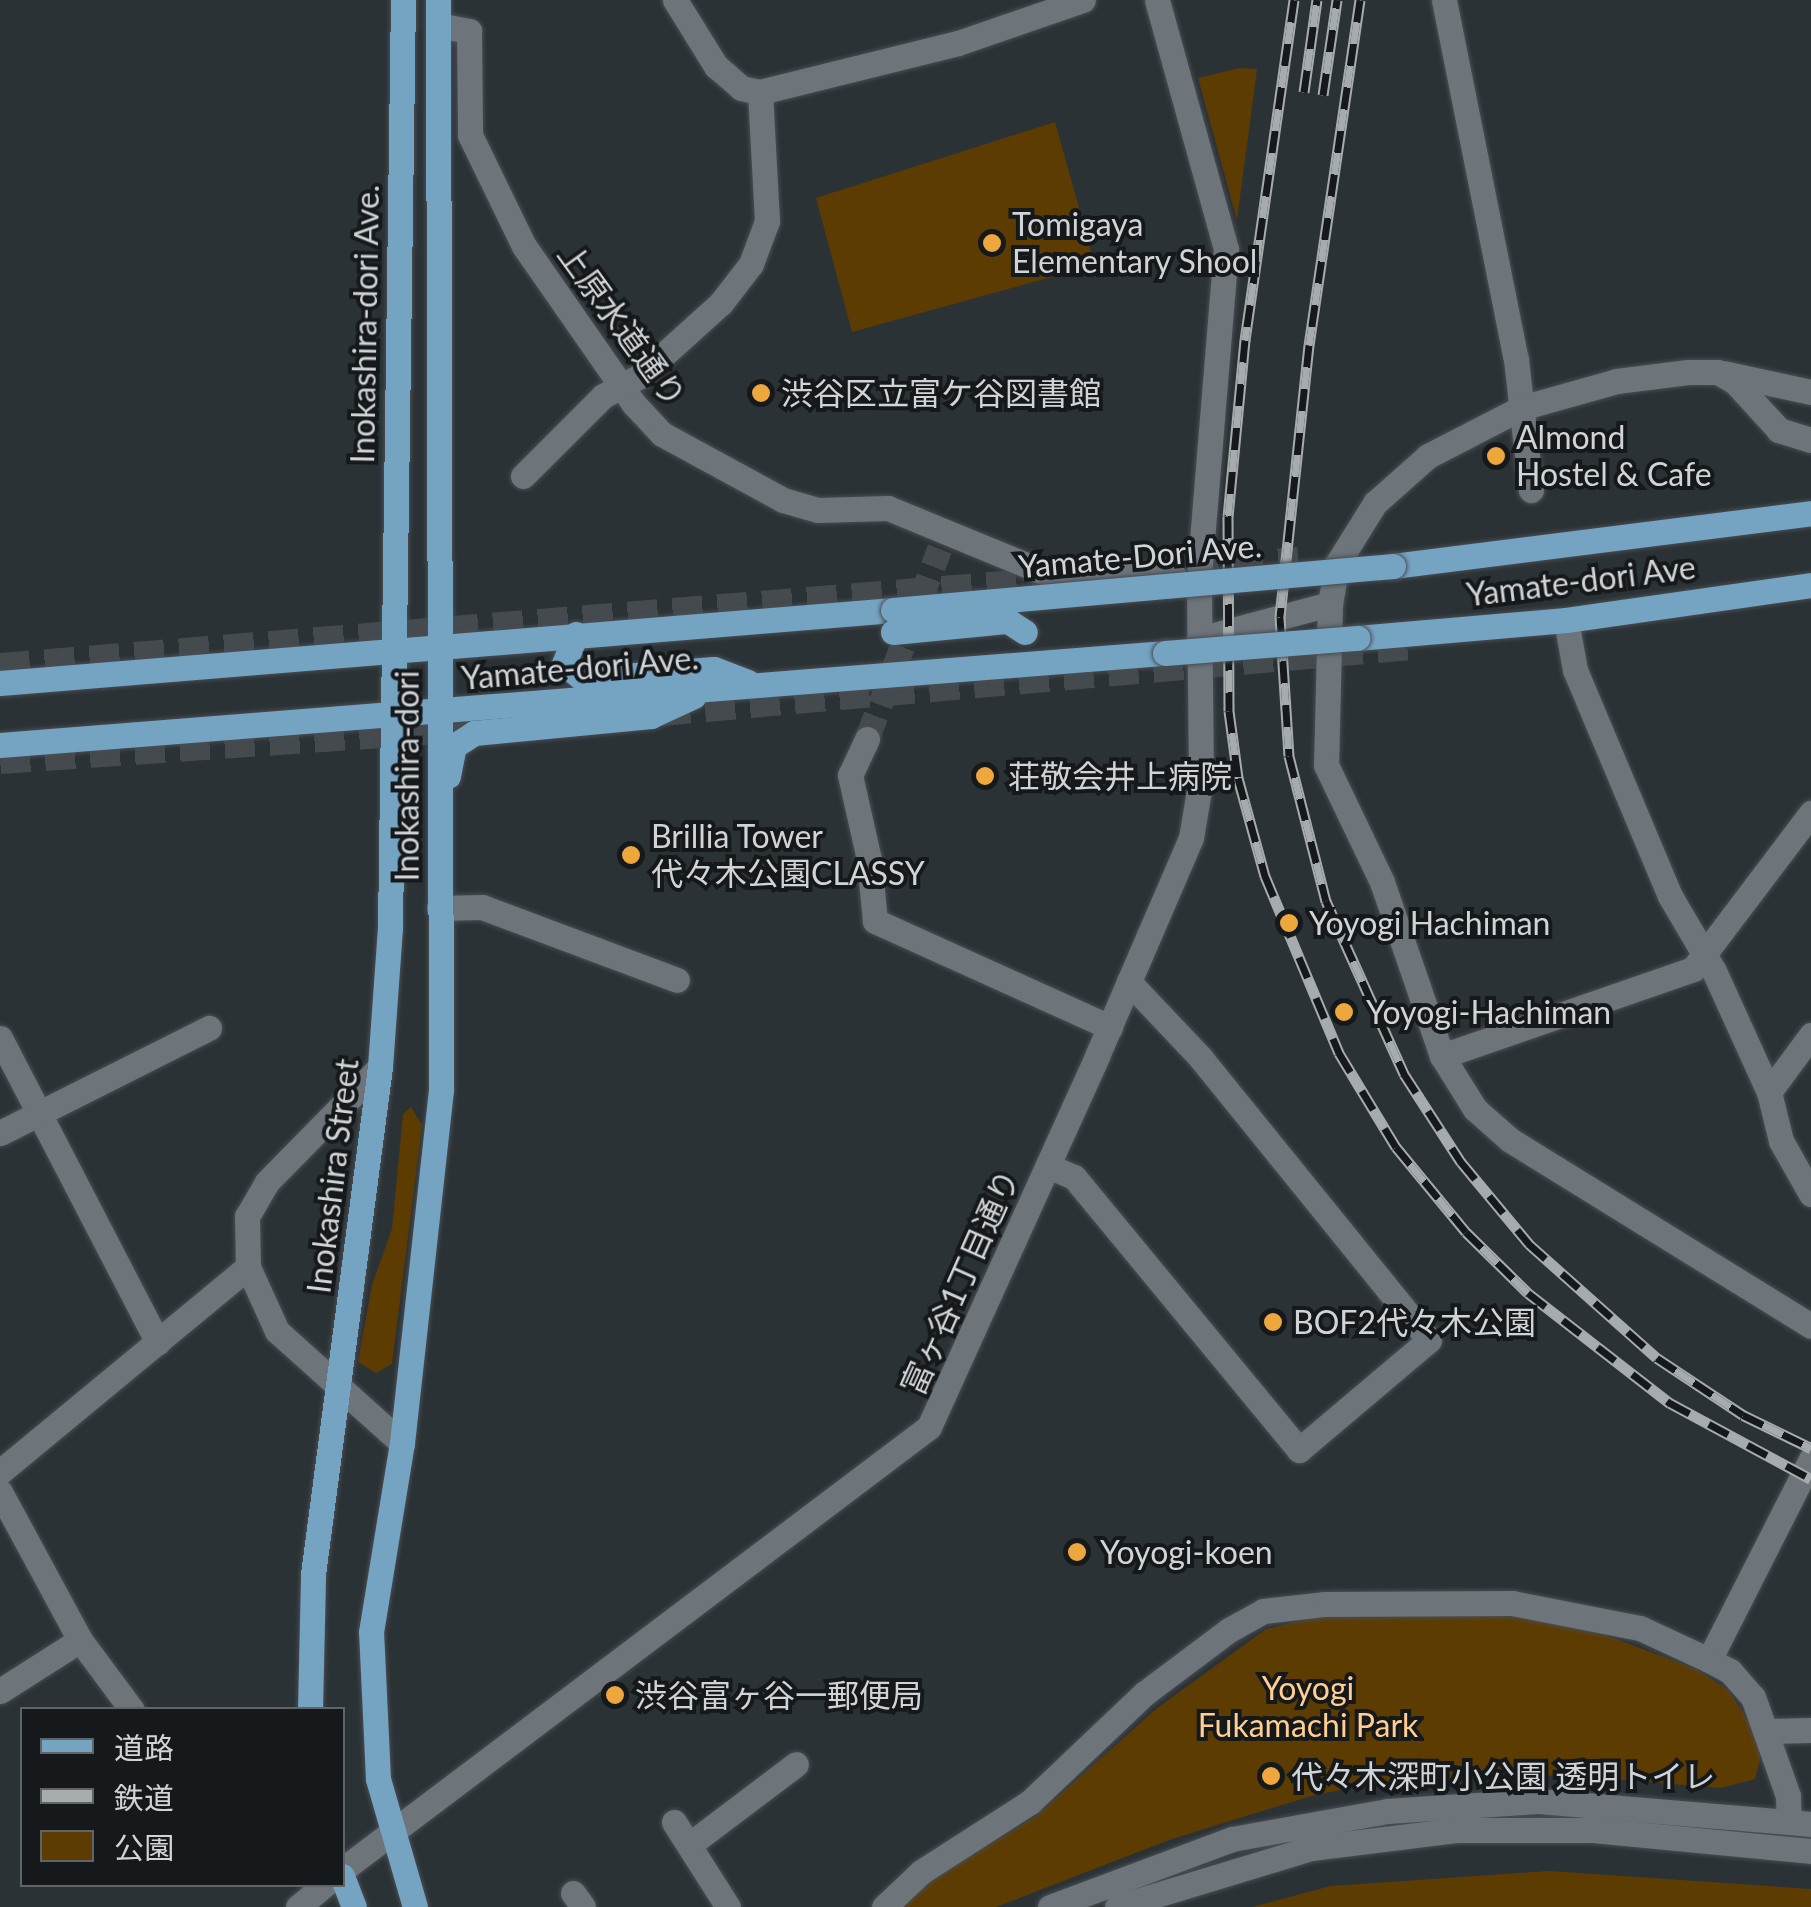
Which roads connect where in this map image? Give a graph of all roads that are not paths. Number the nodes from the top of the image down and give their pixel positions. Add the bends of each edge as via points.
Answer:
1 (403, 0) edge
2 (674, 0) edge
3 (1082, 0) edge
4 (1157, 0) edge
5 (1444, 0) edge
6 (438, 12) edge
7 (760, 92) junction
8 (1718, 372) junction
9 (623, 386) junction
10 (1811, 392) edge
11 (1521, 408) junction
12 (1811, 440) edge
13 (523, 476) dead end
14 (1530, 490) dead end
15 (1811, 513) edge
16 (1393, 566) joint
17 (1199, 577) junction
18 (1811, 585) edge
19 (1330, 604) junction
20 (1566, 620) junction
21 (893, 621) junction
22 (576, 634) junction
23 (1199, 639) junction
24 (440, 644) junction
25 (394, 649) junction
26 (1165, 653) joint
27 (1017, 664) junction
28 (0, 683) edge
29 (757, 685) junction
30 (707, 690) junction
31 (440, 712) junction
32 (393, 715) junction
33 (867, 739) tunnel mouth
34 (0, 744) edge
35 (1811, 813) edge
36 (439, 908) junction
37 (1703, 960) junction
38 (677, 980) dead end
39 (1129, 982) junction
40 (1110, 1027) junction
41 (210, 1028) dead end
42 (1811, 1035) edge
43 (0, 1038) edge
44 (1442, 1056) junction
45 (380, 1067) junction
46 (1769, 1092) junction
47 (40, 1113) junction
48 (0, 1134) edge
49 (1048, 1166) junction
50 (1811, 1194) edge
51 (248, 1267) junction
52 (1811, 1326) edge
53 (158, 1343) junction
54 (338, 1390) junction
55 (402, 1444) junction
56 (1811, 1459) edge
57 (0, 1472) edge
58 (0, 1492) edge
59 (80, 1640) junction
60 (1709, 1660) junction
61 (0, 1691) edge
62 (130, 1707) edge
63 (310, 1707) edge
64 (1811, 1730) edge
65 (1768, 1732) junction
66 (796, 1764) dead end
67 (674, 1822) dead end
68 (1800, 1823) edge
69 (391, 1836) junction
70 (690, 1846) junction
71 (1811, 1852) edge
72 (345, 1871) edge
73 (345, 1882) edge
74 (321, 1887) edge
75 (298, 1907) edge
76 (354, 1907) edge
77 (415, 1907) edge
78 (728, 1907) edge
79 (884, 1907) edge
80 (1050, 1907) edge
81 (1117, 1907) edge

1 - 25 main road, Inokashira-dori Ave.
2 - 7 street via 716,66 741,88
3 - 7 street via 958,43
4 - 17 street, 富ヶ谷1丁目通り via 1226,249
5 - 11 street
6 - 9 street, 上原水道通り via 469,31 470,136 524,246
6 - 24 main road
7 - 9 street via 767,221 751,264 721,303
8 - 10 street
8 - 11 street via 1617,381
8 - 12 street via 1736,382 1779,430
9 - 13 street via 604,396
9 - 17 street, 上原水道通り via 662,434 783,500 818,510 888,508 943,539 1048,574
11 - 14 street
11 - 19 street via 1428,456 1376,503 1338,564
15 - 16 main road, Yamate-dori Ave
16 - 21 main road, Yamate-Dori Ave., bridge
17 - 23 street, 富ヶ谷1丁目通り
18 - 20 main road, Yamate-dori Ave
19 - 23 street
19 - 44 street via 1326,765 1382,882
20 - 26 main road, Yamate-dori Ave, bridge
20 - 37 street via 1574,670
21 - 22 main road, Yamate-dori Ave. via 798,615
21 - 27 main road, bridge via 1008,621 1026,632 1027,650
22 - 24 main road, Yamate-dori Ave.
22 - 29 main road via 564,664 582,679 714,669
23 - 39 street, 富ヶ谷1丁目通り via 1198,812
24 - 25 main road, Yamate-dori Ave.
24 - 31 main road, Inokashira-dori
25 - 28 main road, Yamate-dori Ave.
25 - 32 main road, Inokashira Street
26 - 27 main road, Yamate-dori Ave.
27 - 29 main road, Yamate-dori Ave.
29 - 30 main road, Yamate-dori Ave.
30 - 31 main road, Yamate-dori Ave.
30 - 36 main road via 651,716 464,737 450,758
31 - 32 main road, Yamate-dori Ave.
31 - 36 main road, Inokashira-dori
32 - 34 main road, Yamate-dori Ave.
32 - 45 main road, Inokashira Street
33 - 40 street via 850,775 870,859 875,921
35 - 37 street
36 - 38 street via 482,907
36 - 55 main road via 441,1090
37 - 44 street
37 - 46 street
39 - 40 street, 富ヶ谷1丁目通り
39 - 49 street via 1201,1058 1429,1340 1300,1450 1074,1178
40 - 49 street, 富ヶ谷1丁目通り
41 - 47 street
42 - 46 street
43 - 47 street
44 - 52 street via 1475,1109 1510,1140
45 - 51 street via 267,1182 247,1216
45 - 54 main road, Inokashira Street
46 - 50 street via 1781,1141
47 - 48 street
47 - 53 street
49 - 69 street, 富ヶ谷1丁目通り via 930,1427
51 - 53 street
51 - 54 street via 276,1331
53 - 57 street
54 - 55 street
54 - 63 main road, Inokashira Street via 314,1574
55 - 69 main road via 371,1632 373,1728
56 - 60 street
58 - 59 street
59 - 61 street
59 - 62 street
60 - 65 street via 1730,1671 1752,1697
60 - 79 street via 1640,1628 1512,1603 1324,1604 1263,1611 1145,1693 1030,1802 920,1872
64 - 65 street
65 - 68 street
66 - 70 street
67 - 70 street
68 - 80 street via 1538,1801 1387,1811 1232,1839
69 - 72 street, 富ヶ谷1丁目通り
69 - 77 main road
70 - 78 street
71 - 81 street via 1593,1830 1440,1832 1311,1848
73 - 76 main road
74 - 75 street

